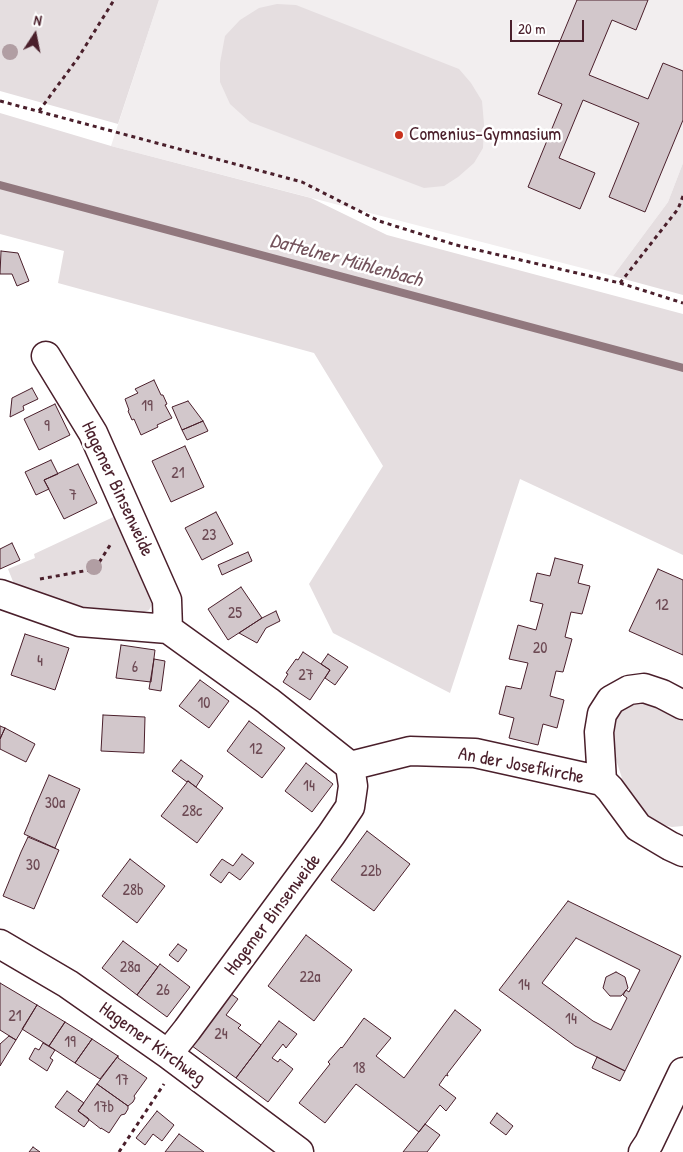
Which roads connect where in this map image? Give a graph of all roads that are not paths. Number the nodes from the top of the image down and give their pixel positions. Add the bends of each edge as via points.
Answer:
1 (46, 356) dead end
2 (0, 594) edge
3 (168, 629) junction
4 (683, 705) edge
5 (350, 766) junction
6 (602, 781) junction
7 (683, 852) edge
8 (0, 944) edge
9 (174, 1058) junction
10 (683, 1072) edge
11 (299, 1152) edge
12 (643, 1152) edge

1 - 3 street, Hagemer Binsenweide via 94,433 166,600
2 - 3 street via 80,622
3 - 5 street via 268,701
4 - 6 street, An der Josefkirche via 644,688 629,690 611,700 602,714 599,732
5 - 6 street, An der Josefkirche via 410,751 475,753
5 - 9 street, Hagemer Binsenweide via 353,786 350,807 187,1030
6 - 7 street, An der Josefkirche via 638,828
8 - 9 street, Hagemer Kirchweg via 68,984
9 - 11 street, Hagemer Kirchweg
10 - 12 street

